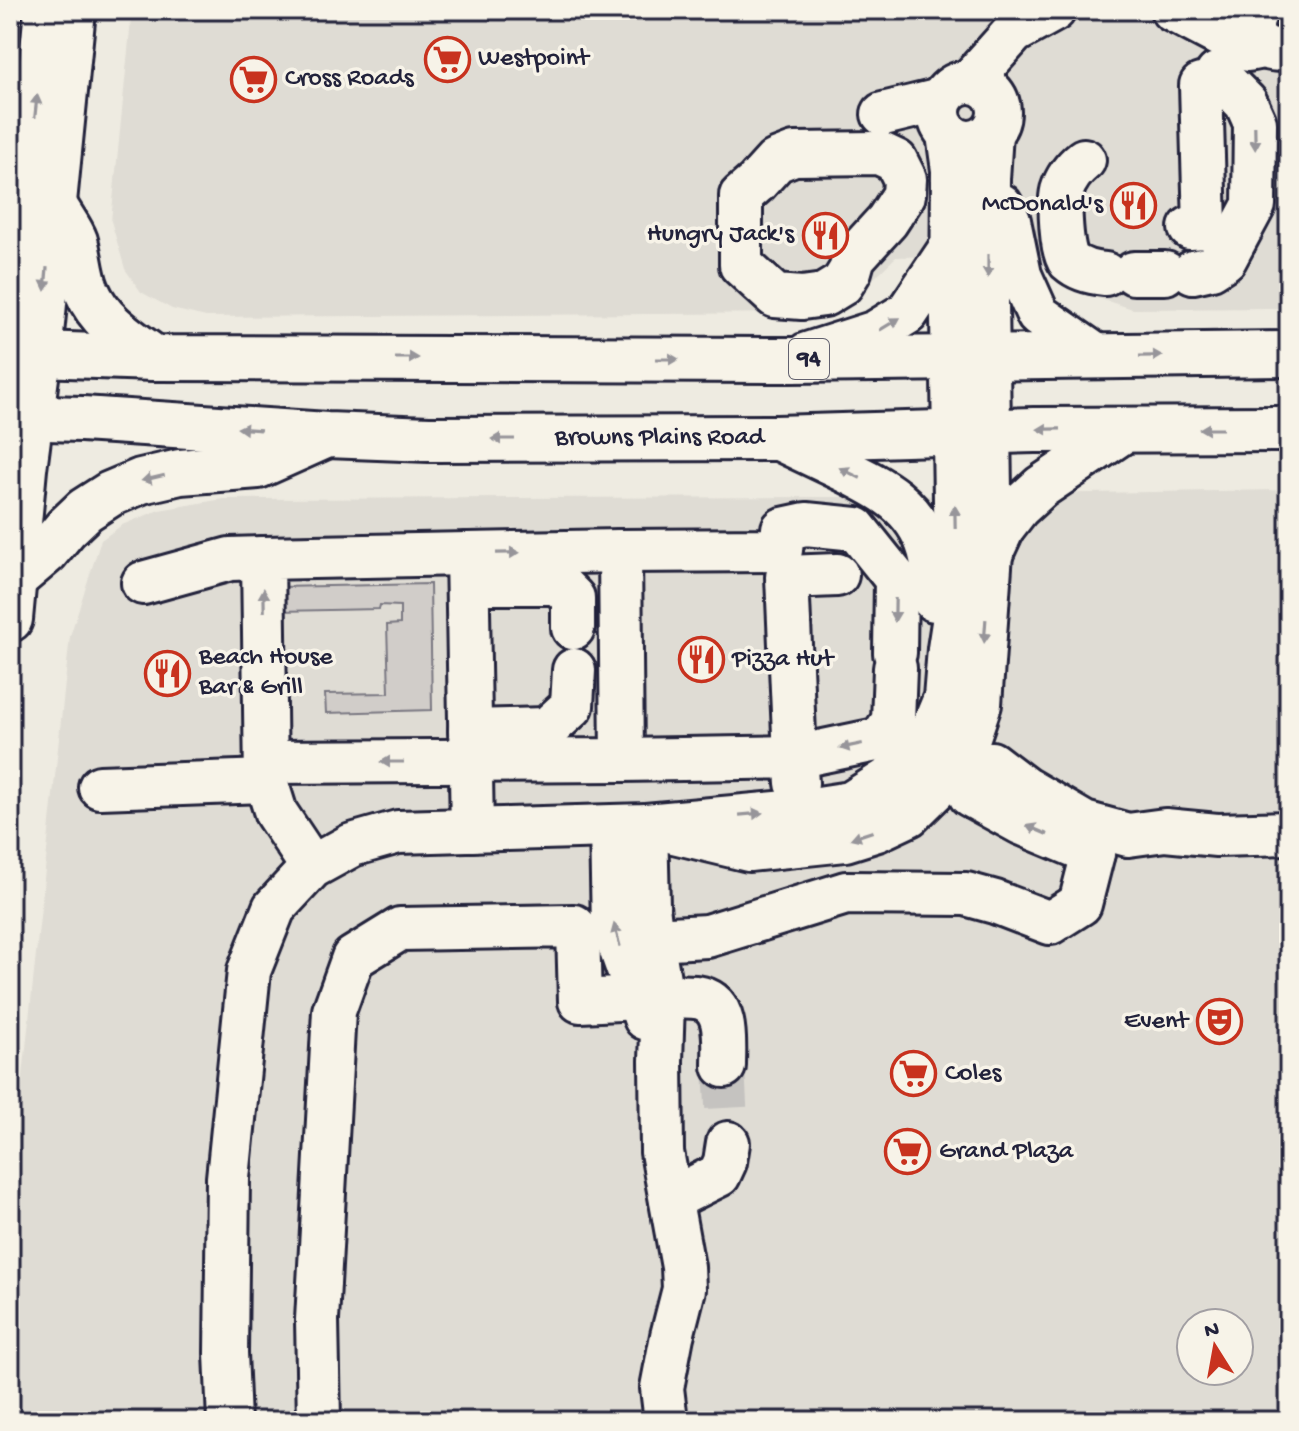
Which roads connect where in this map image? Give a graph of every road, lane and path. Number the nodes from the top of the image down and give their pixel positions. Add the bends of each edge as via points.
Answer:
1 (46, 10) edge
2 (73, 10) edge
3 (1172, 10) edge
4 (1210, 10) edge
5 (1043, 17) edge
6 (1266, 30) edge
7 (964, 111) junction
8 (1084, 160) dead end
9 (988, 179) junction
10 (53, 204) junction
11 (1190, 228) dead end
12 (954, 243) junction
13 (741, 265) joint
14 (10, 323) edge
15 (1289, 354) edge
16 (20, 355) edge
17 (1097, 356) junction
18 (154, 358) junction
19 (971, 358) junction
20 (791, 360) junction
21 (20, 417) edge
22 (1127, 429) junction
23 (1289, 429) edge
24 (972, 432) junction
25 (327, 435) junction
26 (777, 438) junction
27 (620, 551) junction
28 (991, 553) junction
29 (263, 558) junction
30 (468, 568) junction
31 (837, 575) dead end
32 (143, 583) dead end
33 (12, 600) edge
34 (573, 628) dead end
35 (949, 649) junction
36 (574, 670) dead end
37 (470, 746) junction
38 (942, 755) junction
39 (795, 757) junction
40 (622, 760) junction
41 (266, 772) junction
42 (100, 787) dead end
43 (799, 811) junction
44 (629, 826) junction
45 (472, 830) junction
46 (1289, 833) edge
47 (1217, 835) junction
48 (1093, 853) junction
49 (312, 867) junction
50 (652, 939) junction
51 (650, 998) junction
52 (724, 1066) tunnel mouth
53 (728, 1143) tunnel mouth
54 (671, 1199) junction
55 (229, 1421) edge
56 (319, 1421) edge
57 (666, 1421) edge

14 -> 1 street
2 - 10 main road
3 - 6 street via 1248,50
4 - 6 street
5 - 7 street via 1014,32
7 - 9 street
7 - 12 street via 953,170
11 -> 8 street via 1205,227 1209,80 1246,103 1255,123 1254,205 1225,259 1211,268 1089,273 1068,260 1062,246 1062,193 1072,170
9 - 17 street via 1009,221 1020,275 1038,315
9 -> 19 street via 987,316
10 -> 16 main road
10 - 18 main road via 74,238 87,293 119,333
12 - 19 street
20 -> 12 street via 896,321 907,313
13 - 13 street via 775,296 824,295 842,284 854,257 904,195 905,179 896,161 879,153 794,154 776,161 741,196
17 -> 15 main road, 94
16 - 18 main road, 94
16 - 21 main road
17 - 19 main road, 94
18 -> 20 main road, 94
19 - 20 main road, 94
19 - 24 street
25 -> 21 main road, Browns Plains Road
21 - 33 main road
23 -> 22 main road, Browns Plains Road
22 -> 24 main road, Browns Plains Road
22 - 28 street via 1041,487 1004,526
24 - 26 main road, Browns Plains Road
24 - 28 street
35 -> 24 street
26 -> 25 main road, Browns Plains Road
25 -> 33 main road via 258,466 180,472 110,494 66,528
35 -> 26 street via 934,626 929,548 907,509 882,488
30 -> 27 street
27 -> 39 street via 781,550 783,529 806,524 856,529 896,579 893,721 881,739
27 - 40 street
28 -> 38 street via 980,704
29 - 30 street
29 - 32 street via 230,559
41 -> 29 street
30 - 34 street via 558,583 573,598
30 - 37 street
31 - 39 street via 787,577
35 - 38 street
36 - 37 street via 572,706 547,729
37 - 40 street
37 -> 41 street
37 - 45 street
38 - 43 street via 898,773 851,803
38 -> 44 street via 909,815 845,840 749,850
38 - 47 street via 991,763 1084,823 1128,835 1165,830
48 -> 38 street via 970,795
39 - 40 street
39 - 43 street
41 - 42 street
41 - 49 street via 276,813
44 -> 43 street
44 - 45 street
44 - 50 street
51 -> 44 street via 613,928
45 - 49 street via 398,832 352,845
46 - 47 street
47 - 48 street via 1150,860
48 - 50 street via 1080,904 1050,923 966,894 846,893 707,936
49 - 55 street via 274,908 249,971 228,1178
50 - 51 street
51 - 52 street via 701,998 714,1004 721,1015
51 - 54 street via 661,1061 662,1152
51 - 56 street via 580,1001 574,926 400,929 353,958 334,1011 317,1320
53 - 54 street via 719,1175
54 - 57 street via 684,1289 662,1388

